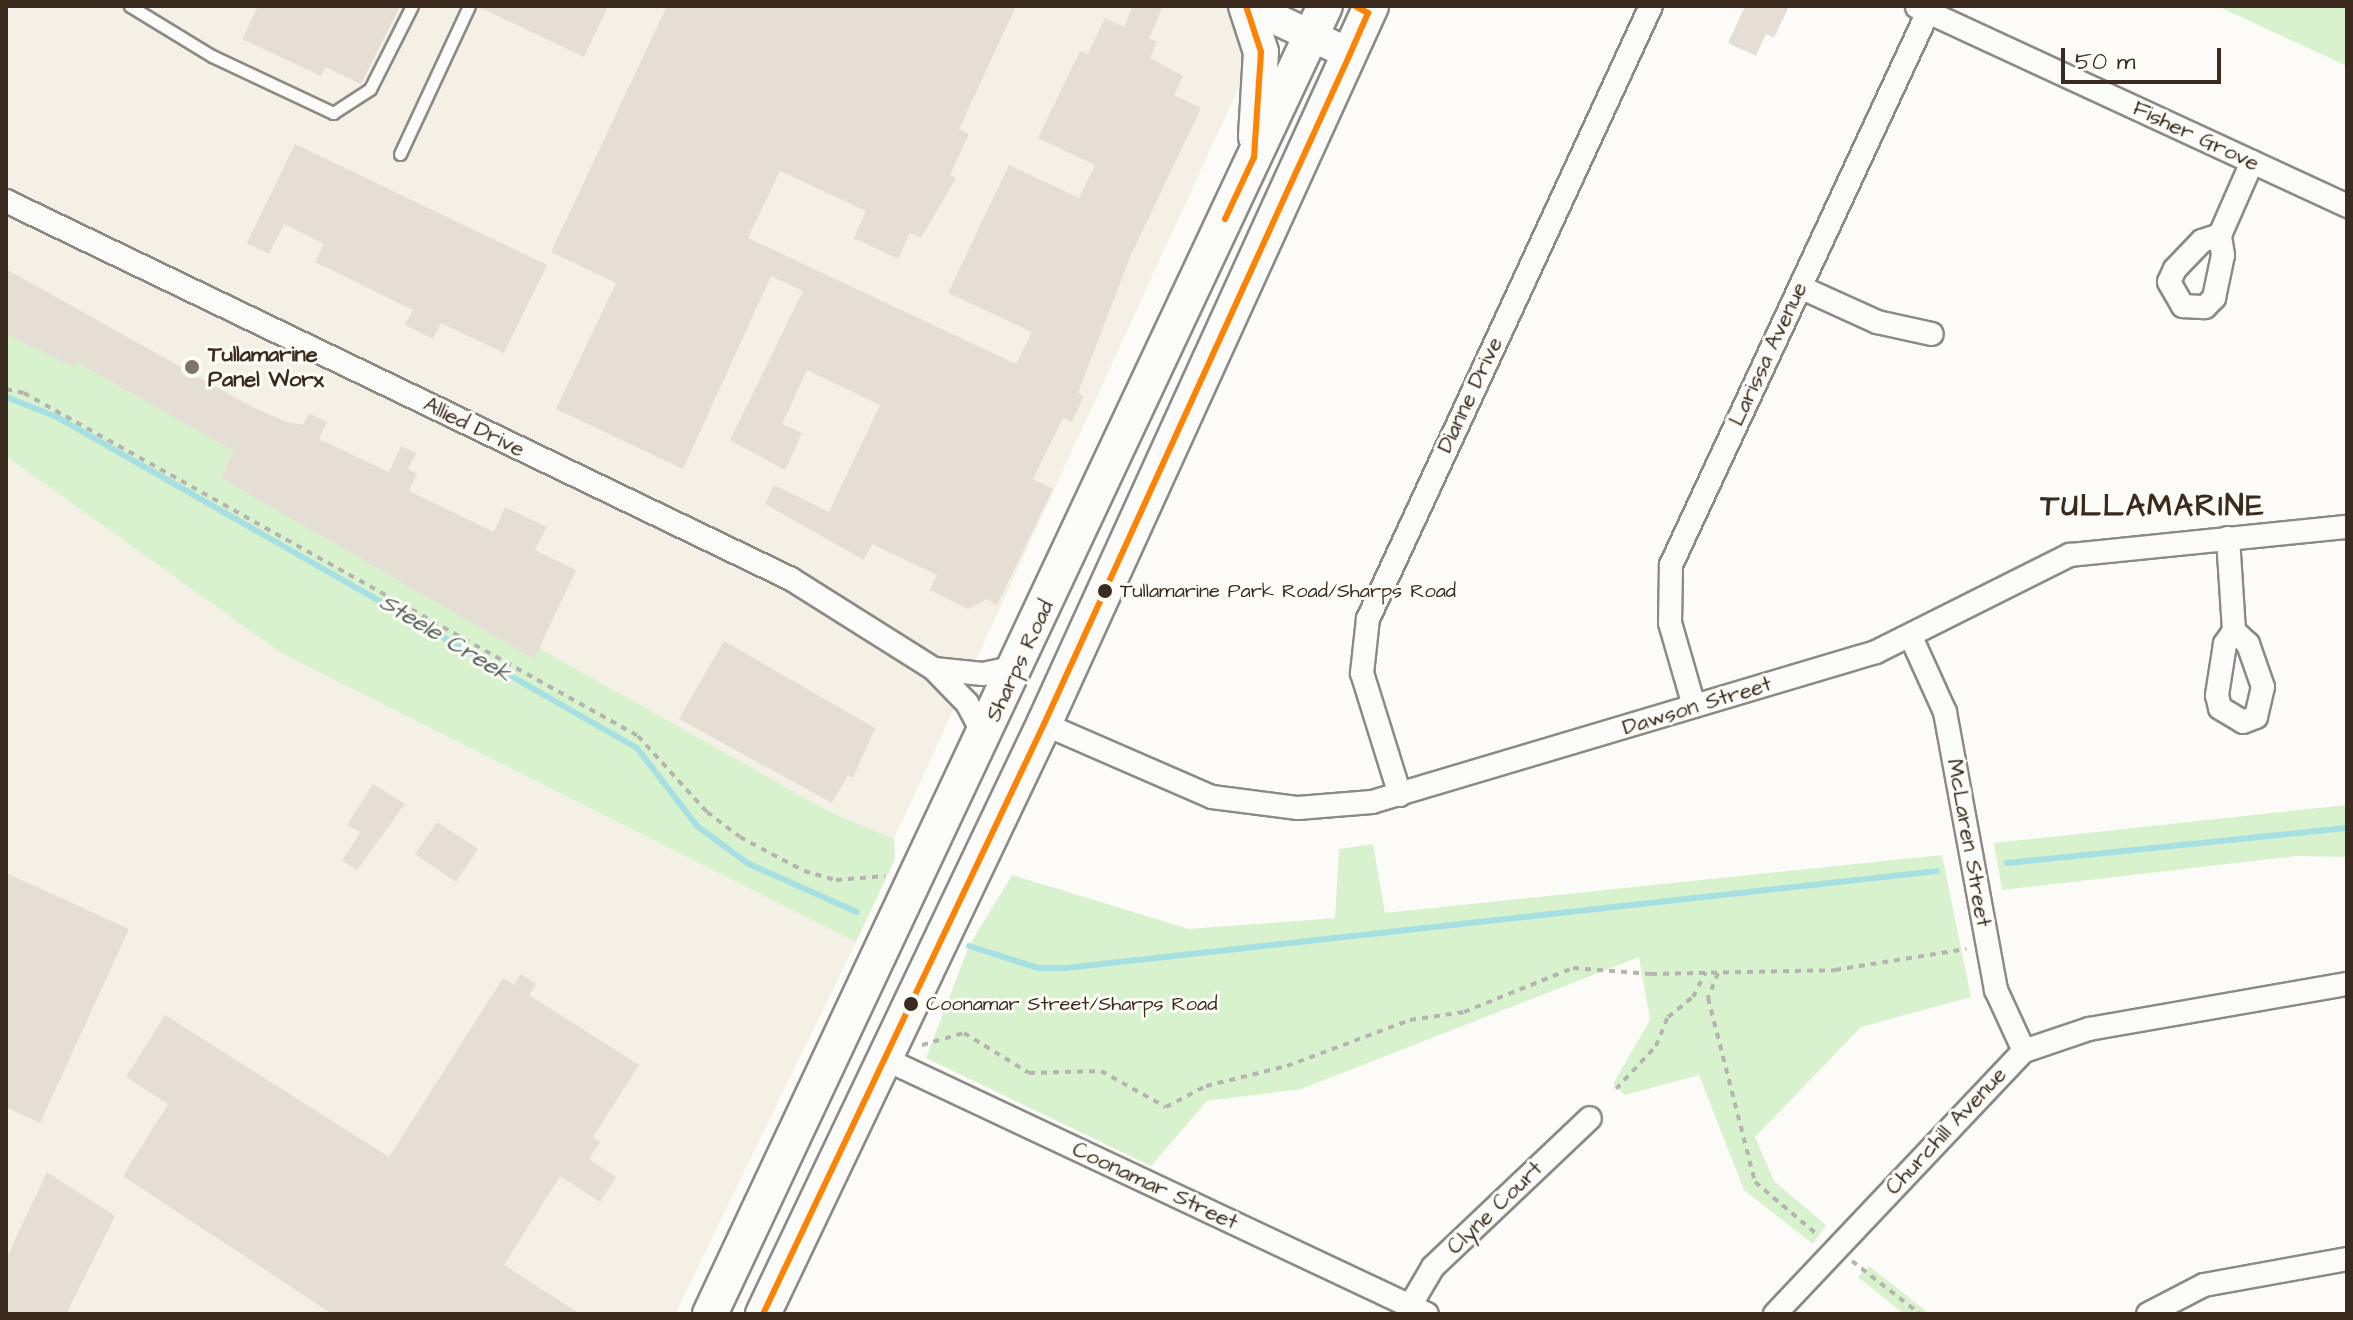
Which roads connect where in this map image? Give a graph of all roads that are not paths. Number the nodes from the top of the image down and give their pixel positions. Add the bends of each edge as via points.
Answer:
1 (130, 6) edge
2 (412, 6) edge
3 (469, 6) edge
4 (1247, 6) edge
5 (1651, 6) edge
6 (1365, 8) edge
7 (1922, 9) edge
8 (1318, 20) edge
9 (1350, 54) junction
10 (400, 154) dead end
11 (1254, 157) junction
12 (2252, 162) junction
13 (6, 201) edge
14 (2347, 206) edge
15 (2220, 235) dead end
16 (1800, 287) junction
17 (1932, 334) dead end
18 (2347, 527) edge
19 (2228, 538) junction
20 (2234, 631) dead end
21 (1911, 637) junction
22 (1017, 667) junction
23 (934, 669) junction
24 (1694, 706) junction
25 (1044, 724) junction
26 (985, 737) junction
27 (963, 785) junction
28 (1400, 795) junction
29 (2347, 984) edge
30 (889, 1045) junction
31 (2024, 1051) junction
32 (1590, 1118) dead end
33 (772, 1190) junction
34 (814, 1209) junction
35 (2347, 1259) edge
36 (1419, 1310) edge
37 (710, 1314) edge
38 (763, 1314) edge
39 (1775, 1314) edge
40 (2148, 1314) edge

1 - 2 lane via 212,56 333,113 370,89
3 - 10 lane
4 - 8 street
4 - 11 main road via 1261,52
5 - 28 street, Dianne Drive via 1368,619 1362,673
6 - 9 main road
7 - 12 street, Fisher Grove
7 - 16 street, Larissa Avenue
8 - 9 street
8 - 11 main road, Sharps Road
9 - 25 main road
11 - 22 main road, Sharps Road
12 - 14 street, Fisher Grove
12 - 15 street
13 - 23 street, Allied Drive via 783,575
16 - 17 street via 1877,322
16 - 24 street, Larissa Avenue via 1671,565 1670,623
18 - 19 street, Dawson Street
19 - 20 street
19 - 21 street, Dawson Street via 2070,555
21 - 24 street, Dawson Street
21 - 31 street, McLaren Street via 1945,712 1996,990
22 - 23 street, Allied Drive via 983,674
22 - 26 main road, Sharps Road
23 - 26 street, Allied Drive via 967,703
24 - 28 street, Dawson Street
25 - 27 main road via 1009,738 989,779
25 - 28 street, Dawson Street via 1212,797 1298,808
25 - 30 main road
26 - 27 main road, Sharps Road
27 - 33 main road, Sharps Road
29 - 31 street, Churchill Avenue via 2089,1029
30 - 34 main road
30 - 36 street, Coonamar Street
31 - 39 street, Churchill Avenue
32 - 36 street, Clyne Court via 1433,1267
33 - 34 main road
33 - 37 main road, Sharps Road
34 - 38 main road
35 - 40 street via 2204,1285

